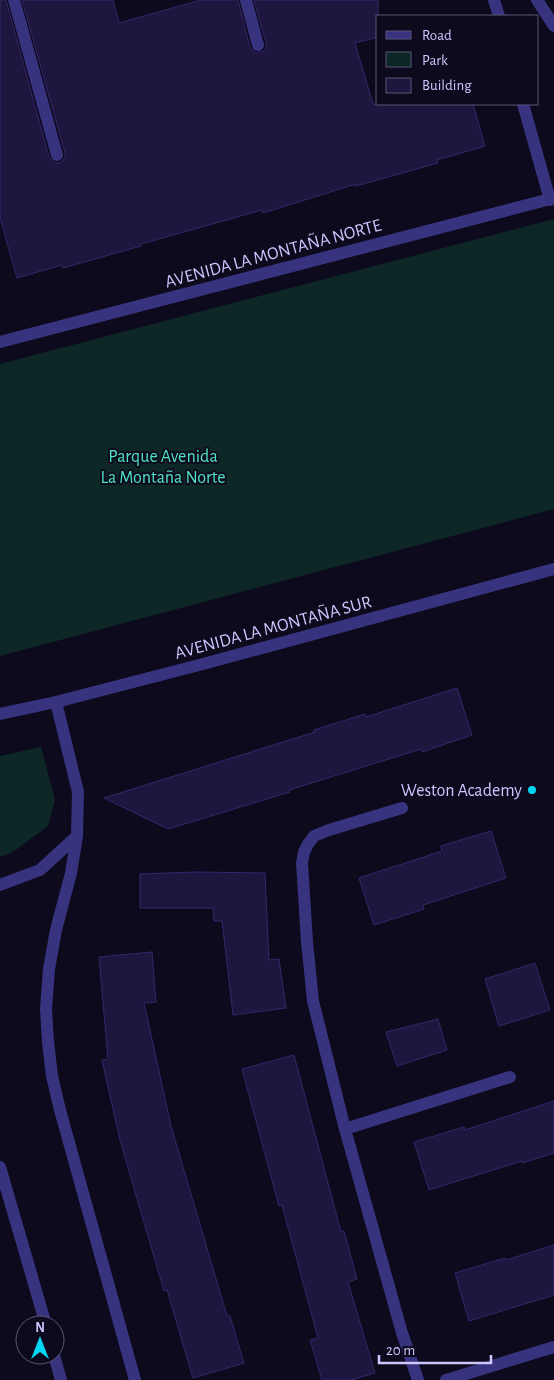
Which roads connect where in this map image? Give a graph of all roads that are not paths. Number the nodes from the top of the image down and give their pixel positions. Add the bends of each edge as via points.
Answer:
1 (14, 0) edge
2 (246, 0) edge
3 (494, 0) edge
4 (537, 0) edge
5 (499, 15) edge
6 (554, 26) edge
7 (258, 45) dead end
8 (523, 105) edge
9 (57, 155) dead end
10 (552, 199) edge
11 (0, 342) edge
12 (554, 569) edge
13 (56, 702) junction
14 (0, 714) edge
15 (402, 808) dead end
16 (77, 836) junction
17 (0, 885) edge
18 (510, 1077) dead end
19 (345, 1129) junction
20 (0, 1168) edge
21 (43, 1315) edge
22 (554, 1347) edge
23 (57, 1365) edge
24 (61, 1380) edge
25 (135, 1380) edge
26 (418, 1380) edge
27 (446, 1380) edge

1 - 9 street
2 - 7 street
3 - 5 street
4 - 6 street
8 - 10 street
10 - 11 street, AVENIDA LA MONTAÑA NORTE
12 - 13 street, AVENIDA LA MONTAÑA SUR
13 - 14 street, AVENIDA LA MONTAÑA SUR
13 - 16 street via 78,792
15 - 19 street via 314,836 304,852 302,863 313,1000
16 - 17 street via 40,870
16 - 25 street via 49,969 48,1042 60,1110
18 - 19 street
19 - 26 street
20 - 21 street
22 - 27 street
23 - 24 street

